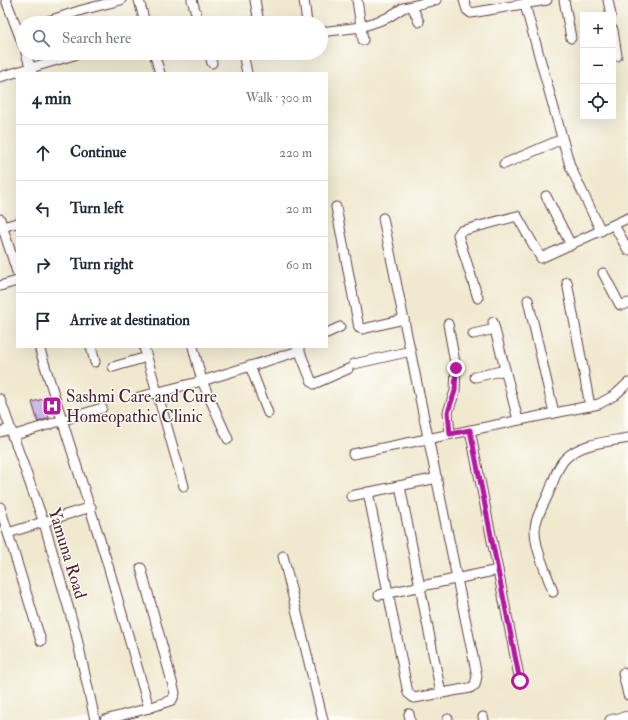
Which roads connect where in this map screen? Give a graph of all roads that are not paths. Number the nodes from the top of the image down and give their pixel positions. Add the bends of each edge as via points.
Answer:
1 (6, 0) edge
2 (80, 0) edge
3 (121, 0) edge
4 (139, 0) edge
5 (192, 0) edge
6 (255, 0) edge
7 (304, 0) edge
8 (357, 0) edge
9 (436, 0) edge
10 (464, 0) edge
11 (547, 0) edge
12 (564, 0) edge
13 (608, 0) edge
14 (525, 5) junction
15 (412, 6) junction
16 (82, 10) junction
17 (610, 12) edge
18 (64, 16) edge
19 (143, 16) edge
20 (197, 16) edge
21 (257, 16) edge
22 (306, 16) edge
23 (16, 20) edge
24 (419, 22) dead end
25 (361, 27) junction
26 (328, 31) edge
27 (571, 38) dead end
28 (363, 40) dead end
29 (616, 48) edge
30 (617, 56) dead end
31 (28, 60) edge
32 (62, 60) edge
33 (156, 60) edge
34 (211, 60) edge
35 (244, 60) edge
36 (212, 63) dead end
37 (31, 71) edge
38 (160, 72) edge
39 (247, 72) edge
40 (16, 74) edge
41 (0, 77) edge
42 (562, 139) junction
43 (504, 164) dead end
44 (546, 196) dead end
45 (336, 207) dead end
46 (383, 218) dead end
47 (628, 218) edge
48 (1, 223) edge
49 (16, 223) edge
50 (614, 225) junction
51 (601, 231) junction
52 (571, 245) junction
53 (628, 250) edge
54 (16, 269) edge
55 (603, 273) dead end
56 (16, 281) edge
57 (567, 282) dead end
58 (0, 286) edge
59 (478, 298) dead end
60 (528, 300) dead end
61 (628, 303) edge
62 (404, 319) junction
63 (448, 324) dead end
64 (340, 328) dead end
65 (328, 333) edge
66 (473, 334) dead end
67 (39, 348) edge
68 (91, 348) edge
69 (144, 348) edge
70 (193, 348) edge
71 (299, 349) edge
72 (411, 351) junction
73 (147, 357) junction
74 (95, 362) dead end
75 (250, 366) junction
76 (113, 367) dead end
77 (505, 370) junction
78 (475, 377) dead end
79 (202, 381) junction
80 (628, 383) edge
81 (158, 392) junction
82 (139, 397) dead end
83 (0, 399) edge
84 (590, 406) junction
85 (102, 408) dead end
86 (268, 413) dead end
87 (554, 413) junction
88 (518, 420) junction
89 (61, 421) junction
90 (470, 430) junction
91 (0, 432) edge
92 (11, 433) junction
93 (450, 434) junction
94 (429, 438) junction
95 (628, 438) edge
96 (228, 439) dead end
97 (353, 454) dead end
98 (437, 478) junction
99 (184, 486) dead end
100 (400, 486) junction
101 (368, 492) junction
102 (351, 496) dead end
103 (0, 507) edge
104 (91, 507) junction
105 (2, 518) edge
106 (44, 522) junction
107 (8, 533) junction
108 (282, 556) dead end
109 (141, 568) dead end
110 (498, 570) junction
111 (457, 579) junction
112 (420, 587) junction
113 (553, 592) dead end
114 (384, 594) junction
115 (41, 641) dead end
116 (623, 673) dead end
117 (520, 681) dead end
118 (441, 693) junction
119 (628, 695) edge
120 (149, 708) junction
121 (628, 716) edge
122 (95, 720) edge
123 (105, 720) edge
124 (323, 720) edge
125 (610, 720) edge

1 - 23 street
2 - 16 street
3 - 16 street
4 - 19 street
5 - 20 street
6 - 21 street
7 - 22 street
8 - 25 street
9 - 15 street
10 - 14 street via 467,10 471,13
11 - 14 street
12 - 27 street
13 - 17 street
14 - 42 street
15 - 24 street
15 - 25 street
16 - 18 street
25 - 26 street
25 - 28 street
29 - 30 street
31 - 37 street
32 - 37 street
33 - 38 street
34 - 36 street
35 - 39 street
40 - 41 street
42 - 43 street
42 - 51 street via 573,173
44 - 52 street
45 - 62 street via 359,328
46 - 62 street
47 - 50 street
48 - 49 street
48 - 54 street
50 - 51 street
50 - 53 street
51 - 52 street
52 - 59 street via 541,258 517,216 459,232
55 - 61 street via 620,305
56 - 58 street
57 - 84 street
60 - 87 street
62 - 72 street
63 - 93 street via 456,368 455,391 448,412
64 - 65 street
66 - 77 street via 494,325
67 - 89 street
68 - 74 street
69 - 73 street
70 - 79 street
71 - 72 street via 314,384 351,367
71 - 75 street
72 - 94 street
73 - 76 street
73 - 81 street
75 - 79 street
75 - 86 street
77 - 78 street
77 - 88 street
79 - 81 street
79 - 96 street
80 - 84 street via 615,396
81 - 82 street
81 - 99 street
83 - 92 street, Yamuna Road
84 - 87 street
85 - 89 street
87 - 88 street
88 - 90 street
89 - 92 street
89 - 104 street
90 - 93 street
90 - 110 street
91 - 92 street
92 - 106 street, Yamuna Road
93 - 94 street
94 - 97 street
94 - 98 street
95 - 113 street via 576,450 564,460 556,475 536,522 535,531
98 - 100 street
98 - 111 street
100 - 101 street
100 - 112 street
101 - 102 street
101 - 114 street
103 - 105 street
104 - 106 street
104 - 120 street
105 - 107 street
106 - 107 street
106 - 122 street, Yamuna Road via 76,634
107 - 115 street
108 - 124 street
109 - 120 street via 175,693 172,700
110 - 111 street
110 - 117 street
111 - 112 street
111 - 118 street via 478,676 475,685 470,688
112 - 114 street
112 - 118 street
114 - 118 street via 408,693 414,698
116 - 119 street
120 - 123 street
121 - 125 street

